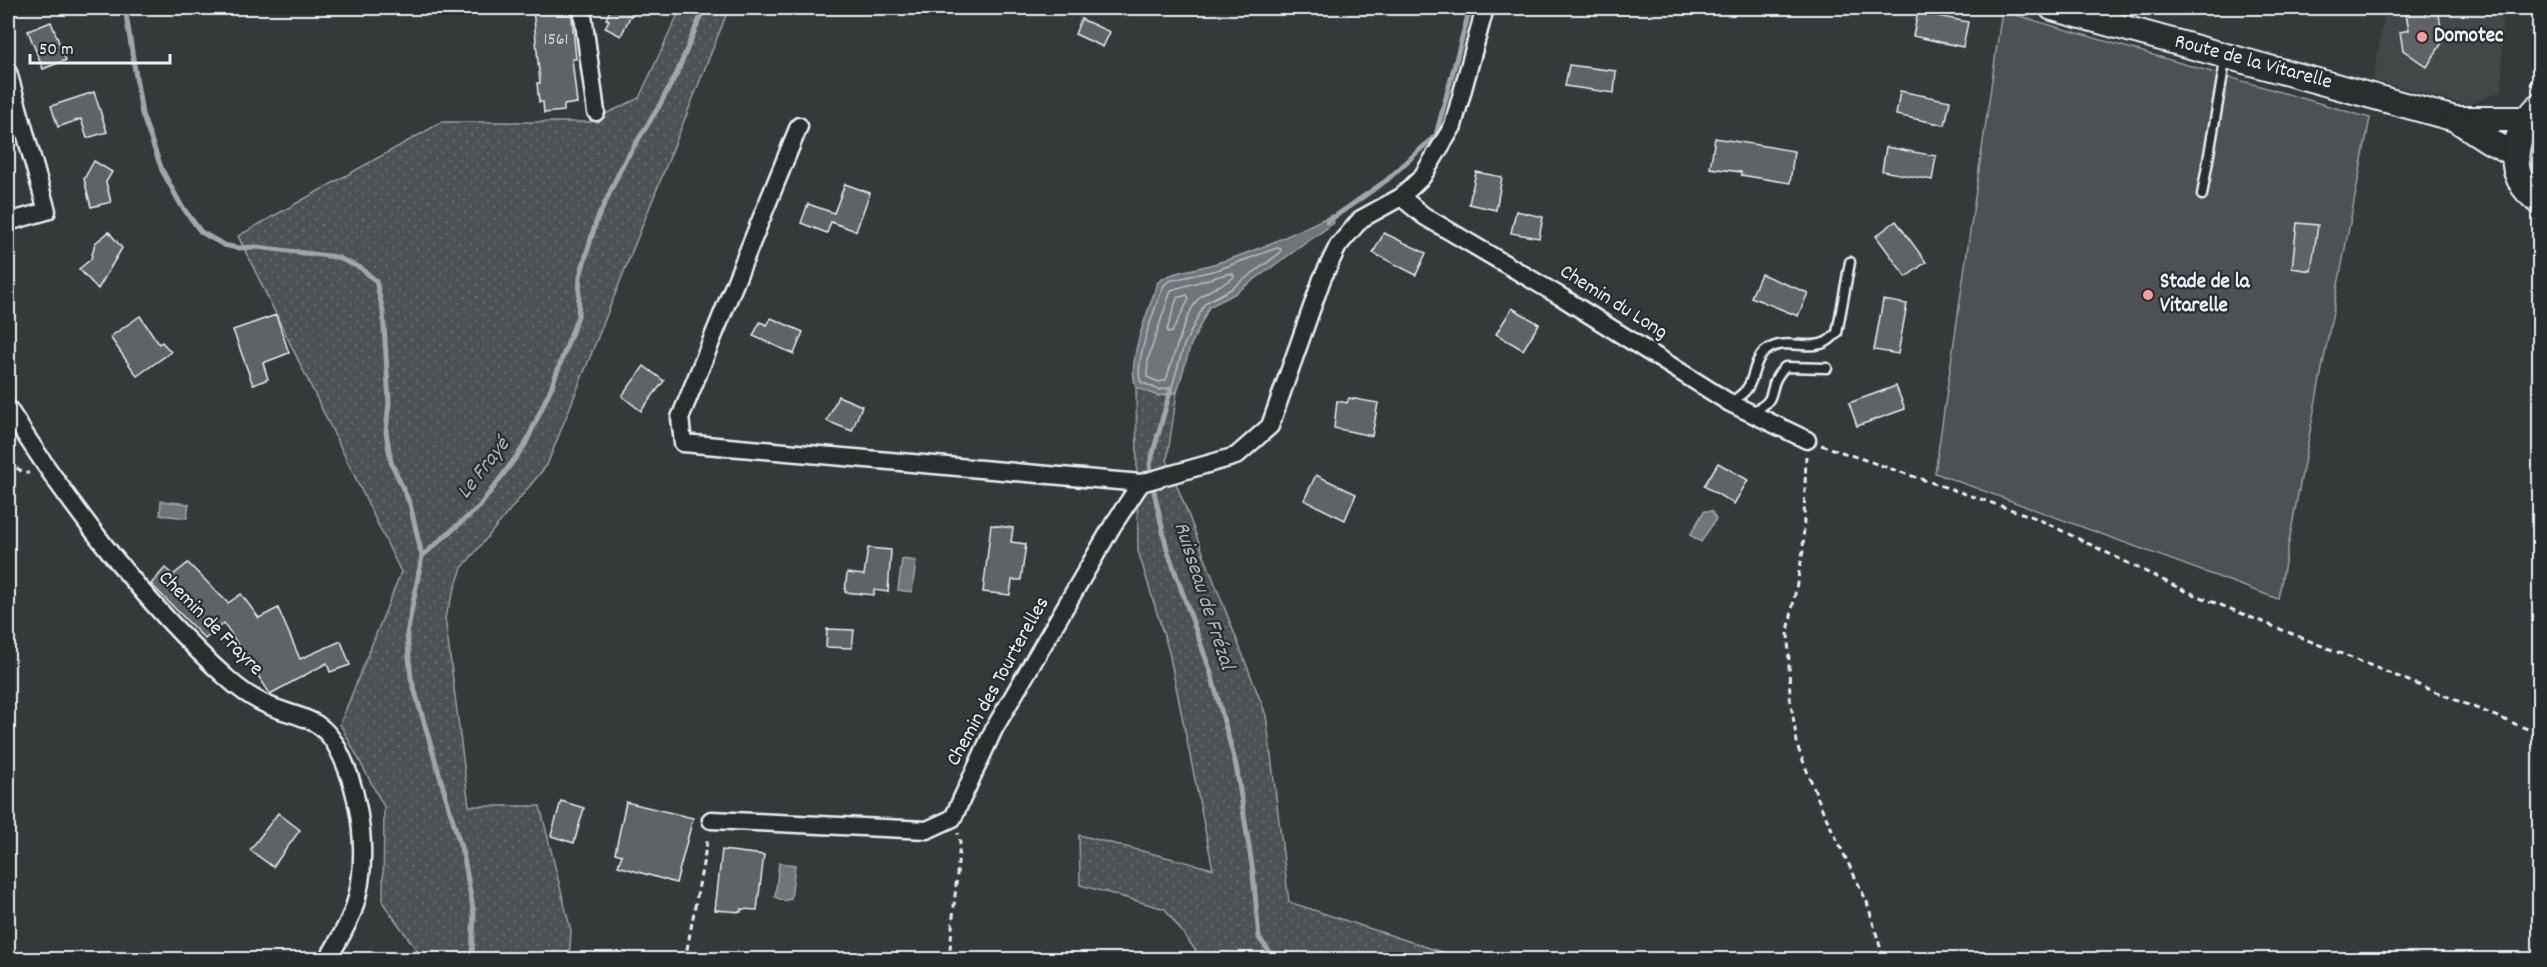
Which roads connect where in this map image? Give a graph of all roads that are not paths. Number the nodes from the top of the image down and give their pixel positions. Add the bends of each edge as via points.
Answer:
1 (582, 8) edge
2 (1485, 8) edge
3 (2052, 8) edge
4 (2226, 56) junction
5 (8, 72) edge
6 (596, 112) dead end
7 (2533, 113) edge
8 (2454, 119) junction
9 (799, 126) dead end
10 (2515, 154) junction
11 (2202, 195) dead end
12 (1401, 197) junction
13 (2540, 201) edge
14 (8, 222) edge
15 (1850, 262) dead end
16 (1827, 368) dead end
17 (1730, 403) junction
18 (8, 408) edge
19 (1749, 412) junction
20 (1807, 440) road end
21 (1141, 483) junction
22 (711, 820) road end
23 (327, 960) edge

1 - 6 street
2 - 12 street via 1453,126 1422,177
3 - 4 street, Route de la Vitarelle
4 - 8 street, Route de la Vitarelle
4 - 11 lane
5 - 14 street via 47,211
7 - 8 street, Route de la Vitarelle
7 - 10 main road via 2518,135
8 - 10 street, Route de la Vitarelle
9 - 21 street via 680,418 683,442
10 - 13 main road via 2524,186
12 - 17 street, Chemin du Long via 1424,216
12 - 21 street via 1361,219 1338,246 1322,279 1270,426 1236,456
15 - 17 lane via 1837,333 1827,342 1791,343 1766,350 1757,362 1749,386
16 - 19 lane via 1785,367 1776,375 1771,398 1764,407
17 - 19 street, Chemin du Long
18 - 23 street, Chemin de Frayre via 49,473 165,615 247,694 263,704 315,722 339,751 356,806 361,871 353,910
19 - 20 street, Chemin du Long
21 - 22 street, Chemin des Tourterelles via 994,729 953,818 927,830

